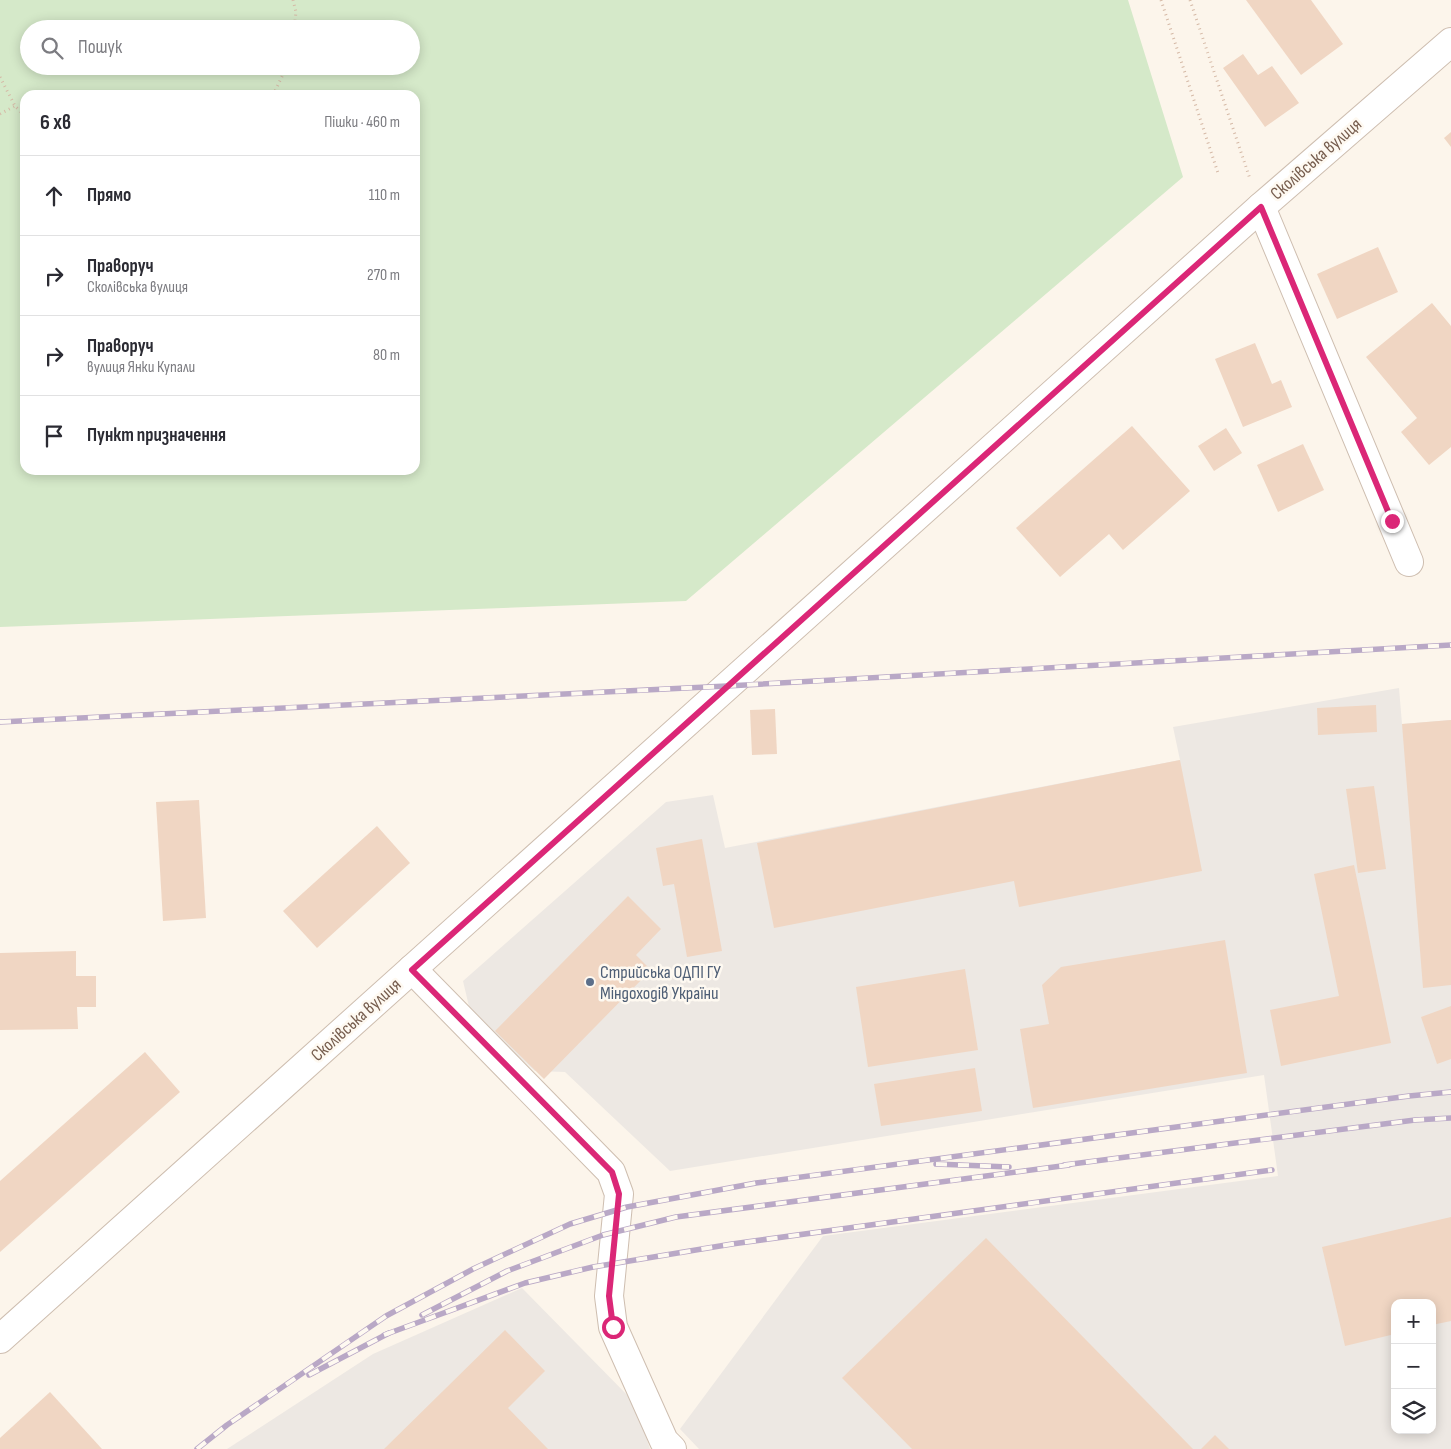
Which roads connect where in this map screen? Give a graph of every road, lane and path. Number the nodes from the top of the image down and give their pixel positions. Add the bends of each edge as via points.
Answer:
1 (293, 0) edge
2 (1161, 0) edge
3 (1190, 0) edge
4 (295, 20) edge
5 (1451, 42) edge
6 (283, 75) edge
7 (0, 77) edge
8 (276, 90) edge
9 (14, 106) junction
10 (20, 111) edge
11 (0, 114) edge
12 (1218, 173) dead end
13 (1261, 207) junction
14 (1408, 562) dead end
15 (412, 970) junction
16 (0, 1339) edge
17 (672, 1449) edge

1 - 4 path
2 - 12 path
3 - 13 path
5 - 13 street, Сколівська вулиця
6 - 8 path
7 - 9 path
9 - 10 path
9 - 11 path
13 - 14 street
13 - 15 street, Сколівська вулиця
15 - 16 street, Сколівська вулиця
15 - 17 street via 612,1172 619,1194 609,1296 613,1327 664,1441

